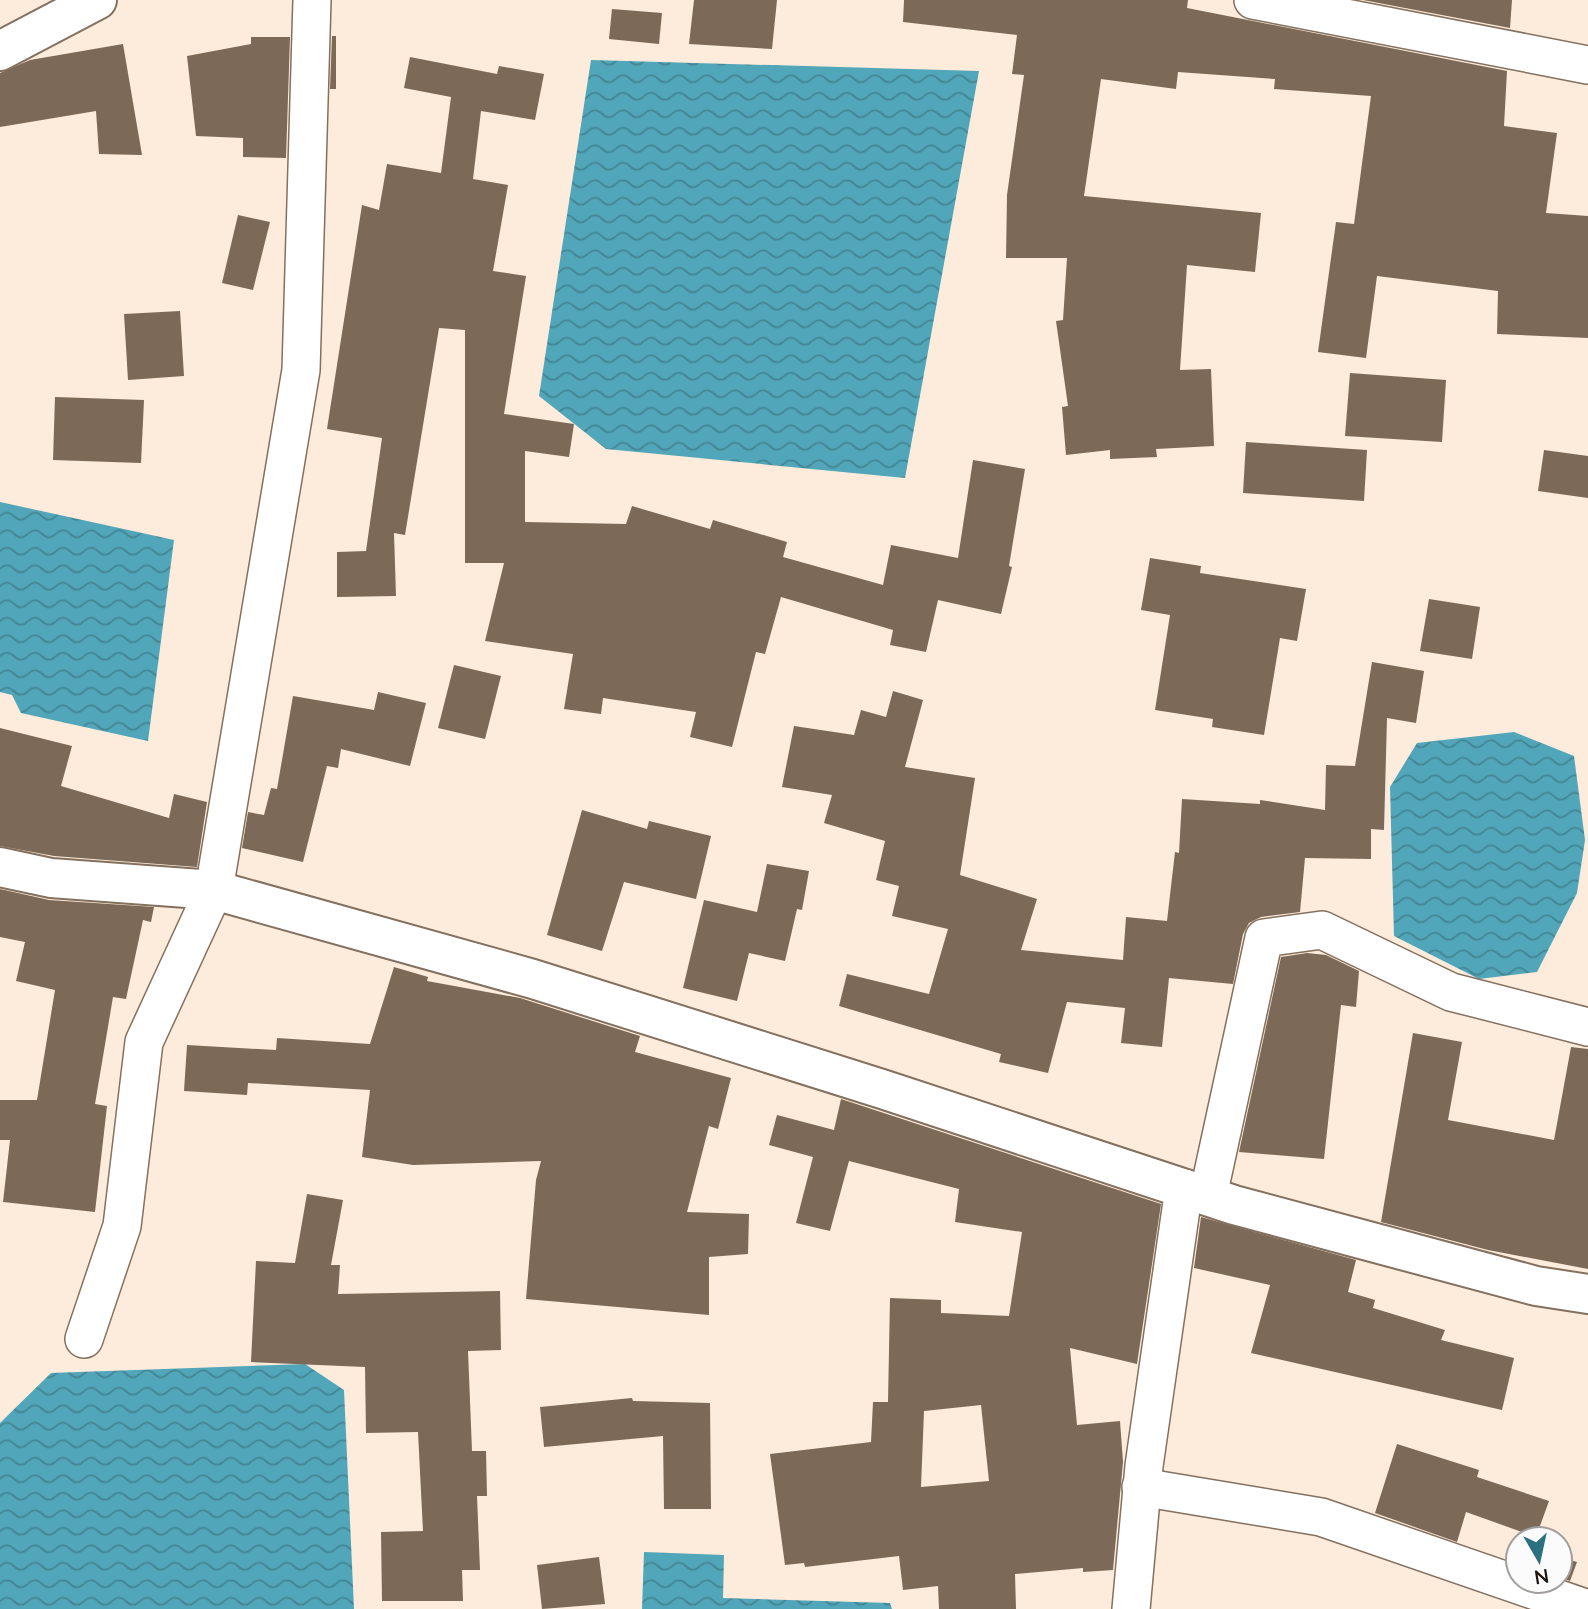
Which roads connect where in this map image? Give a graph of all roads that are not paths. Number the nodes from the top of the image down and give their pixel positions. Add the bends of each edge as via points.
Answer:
1 (97, 0) edge
2 (312, 0) edge
3 (1253, 0) edge
4 (0, 51) edge
5 (1588, 65) edge
6 (0, 867) edge
7 (214, 890) junction
8 (1588, 1027) edge
9 (1196, 1192) junction
10 (1588, 1294) edge
11 (84, 1339) dead end
12 (1142, 1487) junction
13 (1131, 1609) edge
14 (1588, 1609) edge

1 - 4 street
2 - 7 street via 301,370
3 - 5 street
6 - 7 street via 51,878
7 - 9 street via 534,979
7 - 11 street via 145,1042 121,1226
8 - 9 street via 1451,992 1322,930 1264,938
9 - 10 street via 1536,1286
9 - 12 street
12 - 13 street
12 - 14 street via 1321,1517

